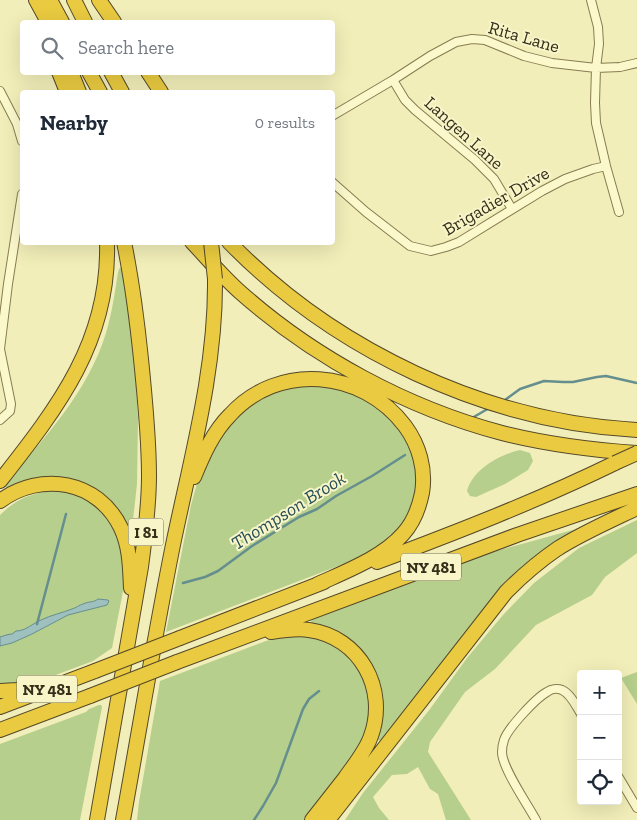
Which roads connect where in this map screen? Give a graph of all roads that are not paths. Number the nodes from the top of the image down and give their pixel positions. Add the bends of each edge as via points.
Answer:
1 (32, 0) edge
2 (36, 0) edge
3 (50, 0) edge
4 (74, 0) edge
5 (99, 0) edge
6 (590, 0) edge
7 (39, 20) edge
8 (47, 20) edge
9 (61, 20) edge
10 (84, 20) edge
11 (113, 20) edge
12 (637, 63) edge
13 (596, 68) junction
14 (60, 75) edge
15 (72, 75) edge
16 (91, 75) edge
17 (113, 75) edge
18 (150, 75) edge
19 (393, 80) junction
20 (66, 90) edge
21 (78, 90) edge
22 (99, 90) edge
23 (121, 90) edge
24 (160, 90) edge
25 (0, 91) edge
26 (335, 114) edge
27 (20, 134) edge
28 (606, 166) junction
29 (335, 185) edge
30 (20, 207) edge
31 (512, 209) junction
32 (620, 212) dead end
33 (107, 245) edge
34 (125, 245) edge
35 (195, 245) edge
36 (211, 245) edge
37 (232, 245) edge
38 (0, 420) edge
39 (637, 430) edge
40 (637, 453) edge
41 (0, 481) edge
42 (637, 494) edge
43 (0, 501) edge
44 (637, 508) edge
45 (179, 519) junction
46 (316, 585) junction
47 (130, 625) junction
48 (227, 642) junction
49 (95, 671) junction
50 (0, 690) edge
51 (0, 707) edge
52 (577, 707) edge
53 (0, 730) edge
54 (622, 783) edge
55 (129, 787) junction
56 (637, 808) edge
57 (97, 820) edge
58 (123, 820) edge
59 (128, 820) edge
60 (312, 820) edge
61 (328, 820) edge
62 (536, 820) edge

1 - 7 highway
2 - 8 highway
3 - 9 highway
4 - 10 highway
5 - 11 highway
6 - 13 street via 598,27
12 - 13 street, Rita Lane
13 - 19 street, Rita Lane via 552,63 472,38 456,42
13 - 28 street via 596,123
14 - 20 highway
15 - 21 highway
16 - 22 highway
17 - 23 highway
18 - 24 highway
19 - 26 street, Rita Lane
19 - 31 street, Langen Lane via 415,110 494,179
25 - 27 street
28 - 31 street, Brigadier Drive via 565,179
28 - 32 street
29 - 31 street, Brigadier Drive via 398,238 410,246 431,251 459,242
30 - 38 street via 0,349 12,404 10,411
33 - 41 highway via 103,296 86,351 54,408
34 - 47 highway, I 81 via 146,398 149,478 145,537
35 - 40 highway via 238,291 261,310 334,360 399,395 440,413 517,436
36 - 45 highway, I 81, bridge via 215,279 210,361
37 - 39 highway via 319,319 349,339 432,381 526,412 584,425
40 - 46 highway, NY 481, bridge via 477,524
42 - 48 highway, NY 481
43 - 47 highway via 24,488 52,483 77,488 108,508 122,529 129,556
44 - 61 highway via 558,549 512,587
45 - 46 highway via 194,476 213,438 229,415 247,400 269,387 302,379 333,380 365,391 393,412 415,442 423,475 419,504 406,530 390,547
45 - 55 highway, I 81
46 - 49 highway, NY 481, bridge
47 - 57 highway, I 81
48 - 53 highway, NY 481, bridge
48 - 60 highway via 282,630 310,630 338,639 368,672 377,707 371,737 356,763
49 - 50 highway via 31,688
49 - 51 highway, NY 481
52 - 62 street via 562,690 548,691 518,720 504,740 502,757 507,770
54 - 56 street
55 - 58 highway, I 81
55 - 59 highway

